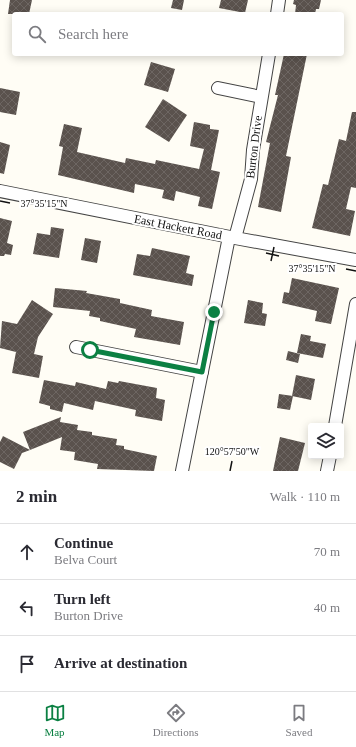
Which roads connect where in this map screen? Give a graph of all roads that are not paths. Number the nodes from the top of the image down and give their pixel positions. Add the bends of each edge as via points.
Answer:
1 (279, 0) edge
2 (277, 12) edge
3 (269, 56) edge
4 (218, 88) dead end
5 (261, 97) junction
6 (0, 191) edge
7 (232, 238) junction
8 (356, 260) edge
9 (356, 304) edge
10 (76, 347) dead end
11 (202, 372) junction
12 (336, 423) edge
13 (329, 459) edge
14 (182, 471) edge
15 (327, 471) edge

1 - 2 street
3 - 5 street, Burton Drive
4 - 5 street
5 - 7 street, Burton Drive via 251,179
6 - 7 street, East Hackett Road
7 - 8 street, East Hackett Road
7 - 11 street, Burton Drive
9 - 12 street
10 - 11 street
11 - 14 street, Burton Drive
13 - 15 street

